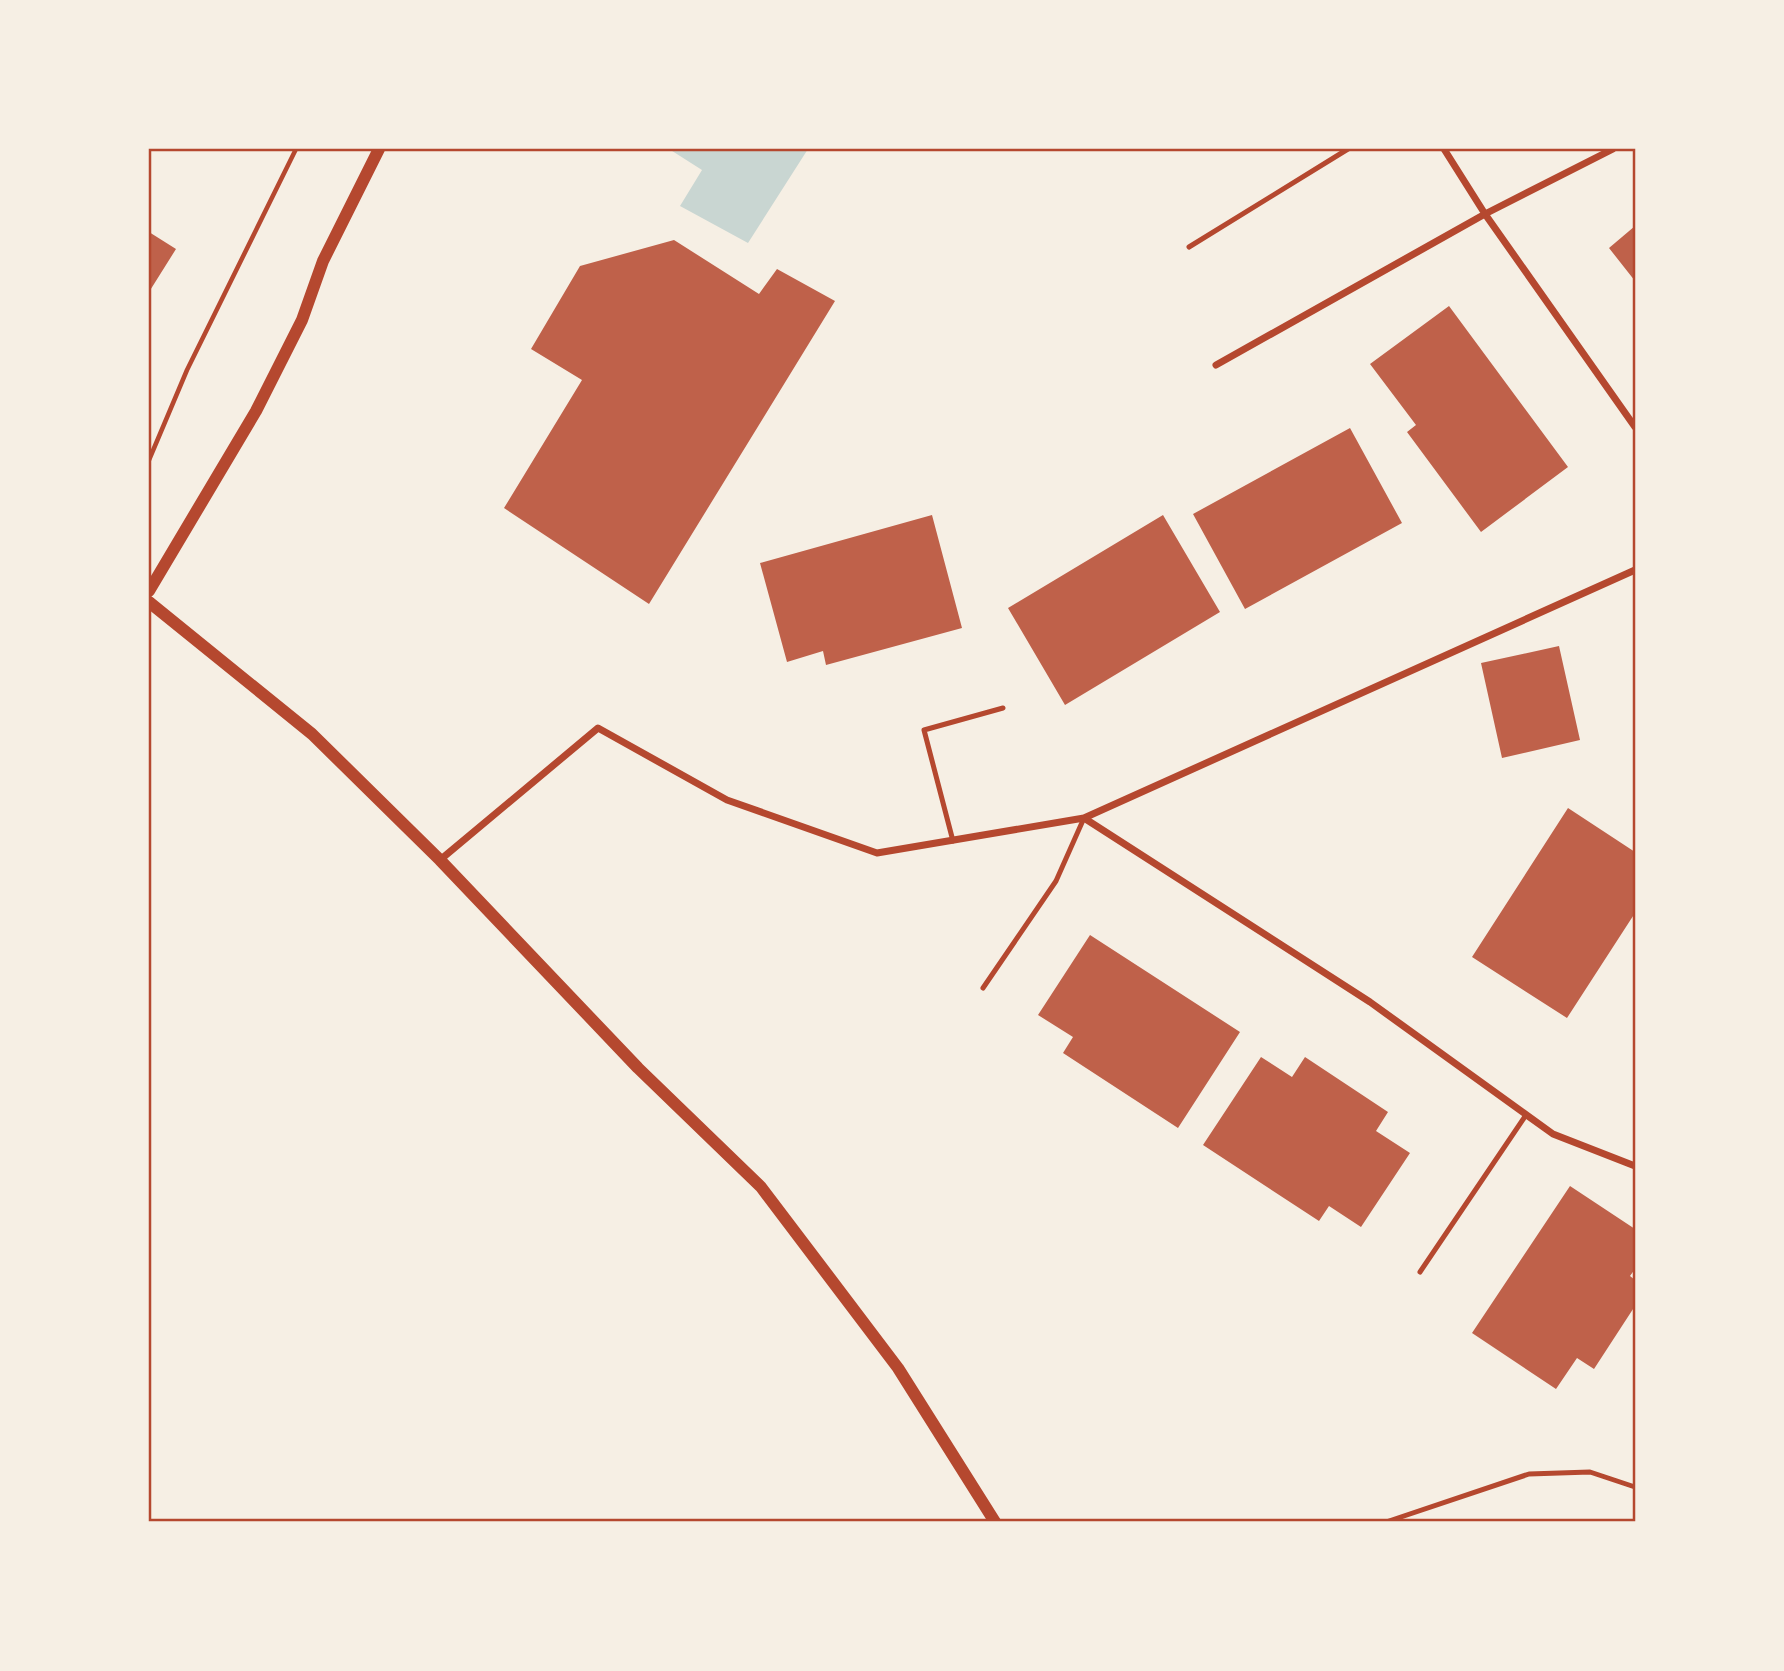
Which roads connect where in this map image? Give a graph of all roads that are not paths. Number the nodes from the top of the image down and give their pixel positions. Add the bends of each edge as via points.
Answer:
1 (379, 149) edge
2 (1348, 149) edge
3 (1444, 149) edge
4 (1613, 149) edge
5 (1485, 214) junction
6 (1189, 247) dead end
7 (1216, 365) dead end
8 (1635, 427) edge
9 (1635, 570) edge
10 (149, 591) edge
11 (149, 602) edge
12 (1003, 708) dead end
13 (1084, 818) junction
14 (953, 841) junction
15 (440, 860) junction
16 (983, 989) dead end
17 (1526, 1115) junction
18 (1635, 1166) edge
19 (1420, 1272) dead end
20 (1635, 1487) edge
21 (995, 1522) edge
22 (1386, 1522) edge

1 - 10 street via 256,411
2 - 6 lane
3 - 5 street
4 - 5 street
5 - 7 street
5 - 8 street
9 - 13 street
11 - 15 street via 312,734
12 - 14 lane via 924,730
13 - 14 street
13 - 16 lane via 1056,881
13 - 17 street via 1370,1002
14 - 15 street via 877,853 727,800 598,728
15 - 21 street via 638,1068 761,1187 898,1368
17 - 18 street via 1553,1134
17 - 19 lane
20 - 22 lane via 1590,1472 1529,1474

